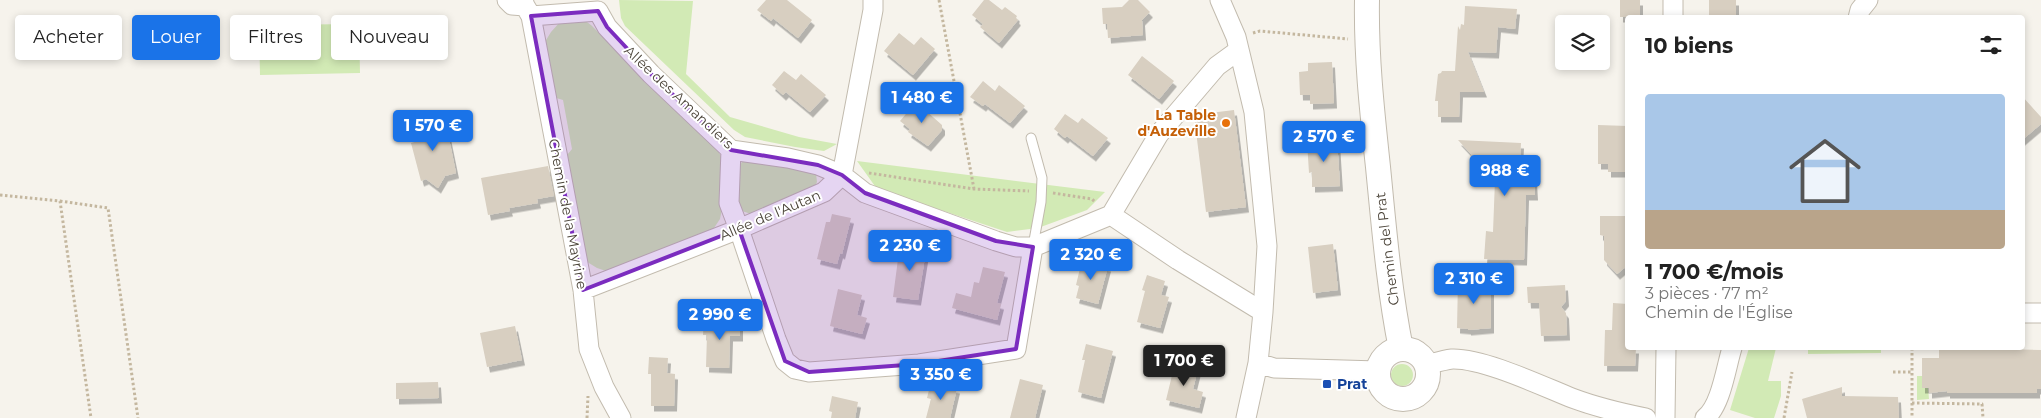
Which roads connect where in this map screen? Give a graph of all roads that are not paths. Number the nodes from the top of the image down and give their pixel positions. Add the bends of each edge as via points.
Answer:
1 (872, 0) edge
2 (1220, 0) edge
3 (1367, 0) edge
4 (1673, 0) edge
5 (1868, 0) edge
6 (599, 5) edge
7 (521, 6) edge
8 (1673, 15) edge
9 (1859, 15) edge
10 (1237, 44) junction
11 (1031, 138) dead end
12 (731, 150) junction
13 (842, 175) junction
14 (1112, 215) junction
15 (739, 229) junction
16 (1033, 247) junction
17 (583, 290) junction
18 (1263, 312) junction
19 (2025, 313) edge
20 (2041, 313) edge
21 (1401, 349) junction
22 (1666, 350) edge
23 (1731, 350) edge
24 (1258, 363) junction
25 (1426, 365) junction
26 (1378, 371) junction
27 (1412, 408) edge
28 (621, 418) edge
29 (1246, 418) edge
30 (1646, 418) edge
31 (1665, 418) edge
32 (1705, 418) edge

1 - 13 street via 873,10
2 - 10 street
3 - 21 street, Chemin del Prat via 1366,40 1389,276
4 - 8 street
5 - 9 street
6 - 7 street
6 - 12 street, Allée des Amandiers via 607,27
7 - 17 street, Chemin de la Mayrine
10 - 14 street via 1159,134
10 - 18 street via 1254,112 1262,181 1267,246
11 - 16 lane via 1042,178
12 - 13 street, Allée des Amandiers via 788,158
12 - 15 street via 729,204
13 - 15 street, Allée de l'Autan via 824,192
13 - 16 street, Allée des Amandiers via 865,193 996,241 1016,247
14 - 16 street, Allée des Amandiers
14 - 18 street
15 - 16 street via 785,360 809,372 919,364 1016,349
15 - 17 street, Allée de l'Autan
17 - 28 street, Chemin de la Mayrine via 589,349
18 - 24 street
19 - 20 street
21 - 25 street via 1419,354
21 - 26 street via 1385,356
22 - 31 street
23 - 32 street via 1718,399
24 - 26 street via 1274,368
24 - 29 street
25 - 27 street via 1427,382 1416,396
25 - 30 street via 1452,359 1496,368 1575,399
26 - 27 street via 1387,393

